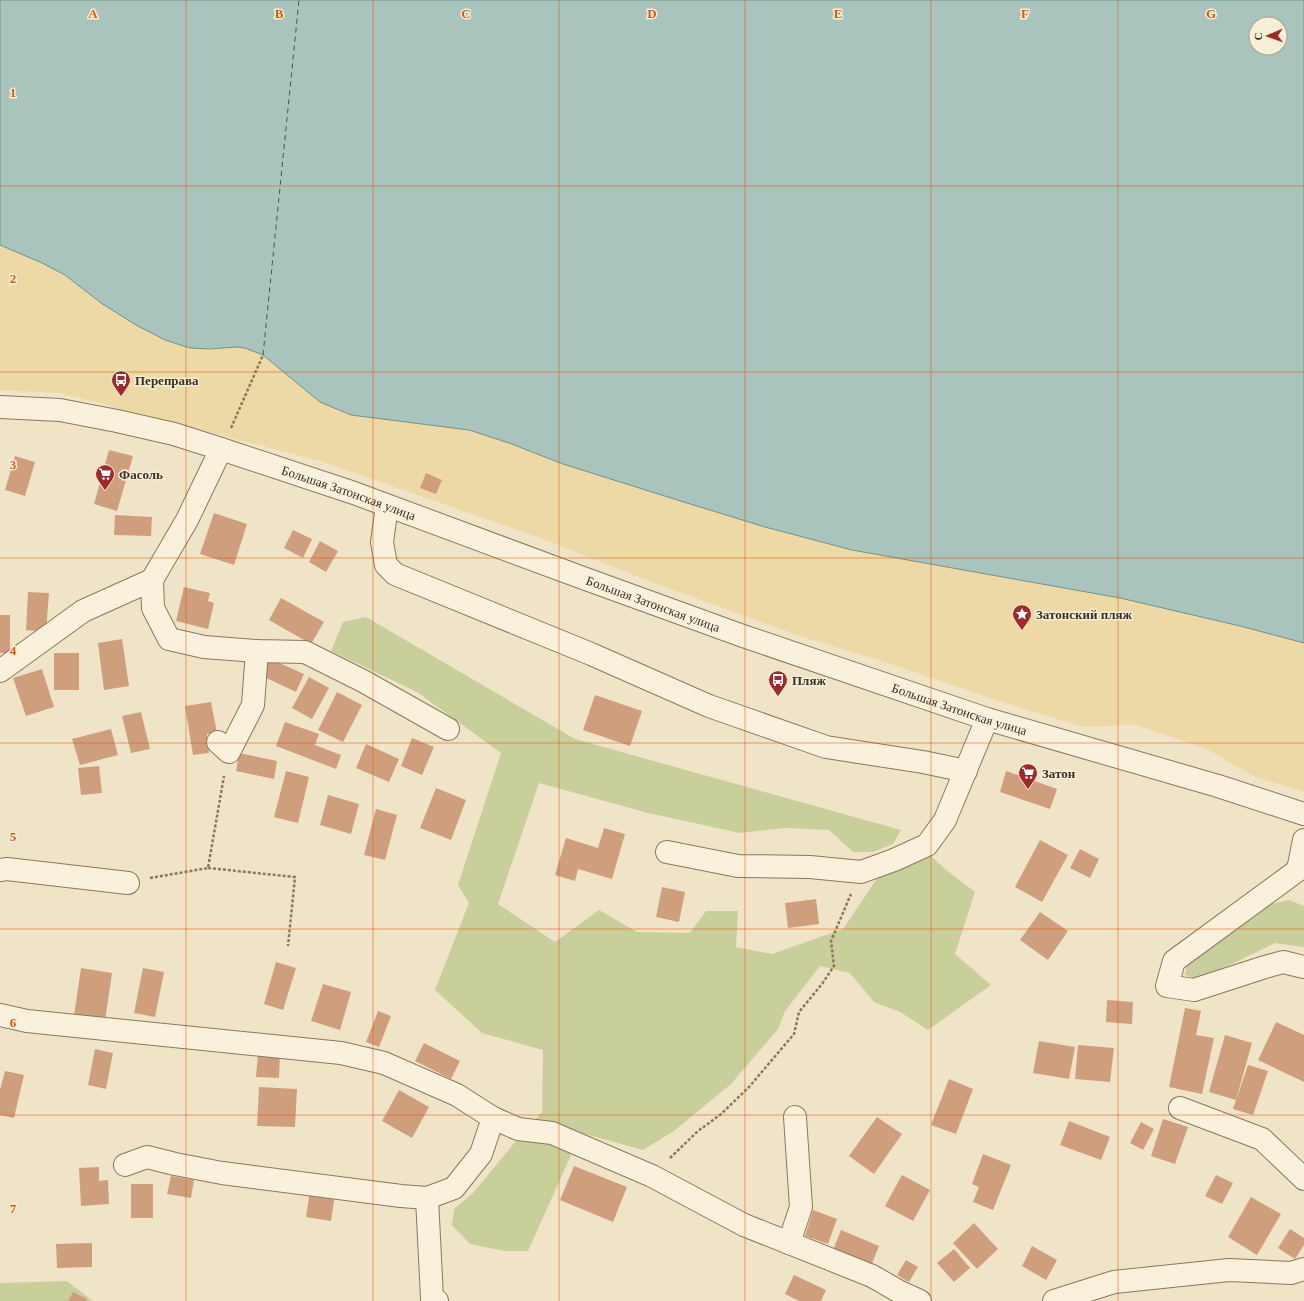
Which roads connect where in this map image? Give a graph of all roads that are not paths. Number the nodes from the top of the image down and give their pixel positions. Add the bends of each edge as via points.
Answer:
1 (0, 407) edge
2 (221, 449) junction
3 (387, 506) junction
4 (152, 580) junction
5 (257, 651) junction
6 (3, 666) edge
7 (987, 719) junction
8 (448, 729) dead end
9 (223, 747) road end
10 (966, 771) junction
11 (1304, 814) edge
12 (1304, 840) edge
13 (667, 852) dead end
14 (0, 870) edge
15 (1301, 871) edge
16 (128, 882) road end
17 (1304, 967) edge
18 (0, 1015) edge
19 (1180, 1108) dead end
20 (795, 1117) dead end
21 (493, 1118) junction
22 (125, 1165) dead end
23 (1304, 1179) edge
24 (428, 1198) junction
25 (789, 1243) junction
26 (1304, 1269) edge
27 (433, 1300) edge
28 (920, 1301) edge
29 (1054, 1301) edge

1 - 2 street, Большая Затонская улица via 60,410 174,434
2 - 3 street, Большая Затонская улица
2 - 4 street via 188,520
3 - 7 street, Большая Затонская улица via 743,636
3 - 10 street via 382,542 386,565 395,574 591,654 709,706 826,747
4 - 5 street via 153,608 169,639 204,647
4 - 6 street via 83,611
5 - 8 street via 305,652
5 - 9 street via 253,705
7 - 10 street
7 - 11 street, Большая Затонская улица via 1218,786
10 - 13 street via 944,820 927,846 861,872 810,867 738,866
12 - 15 street
14 - 16 street
15 - 17 street via 1174,961 1167,986 1194,990 1284,962
18 - 21 street via 27,1021 341,1053 384,1063 456,1095
19 - 23 street via 1262,1139
20 - 25 street via 801,1207
21 - 24 street via 481,1154 454,1188
21 - 25 street via 518,1129 552,1133 652,1176 744,1225
22 - 24 street via 146,1157 222,1173
24 - 27 street
25 - 28 street via 872,1276
26 - 29 street via 1291,1273 1229,1270 1114,1282

